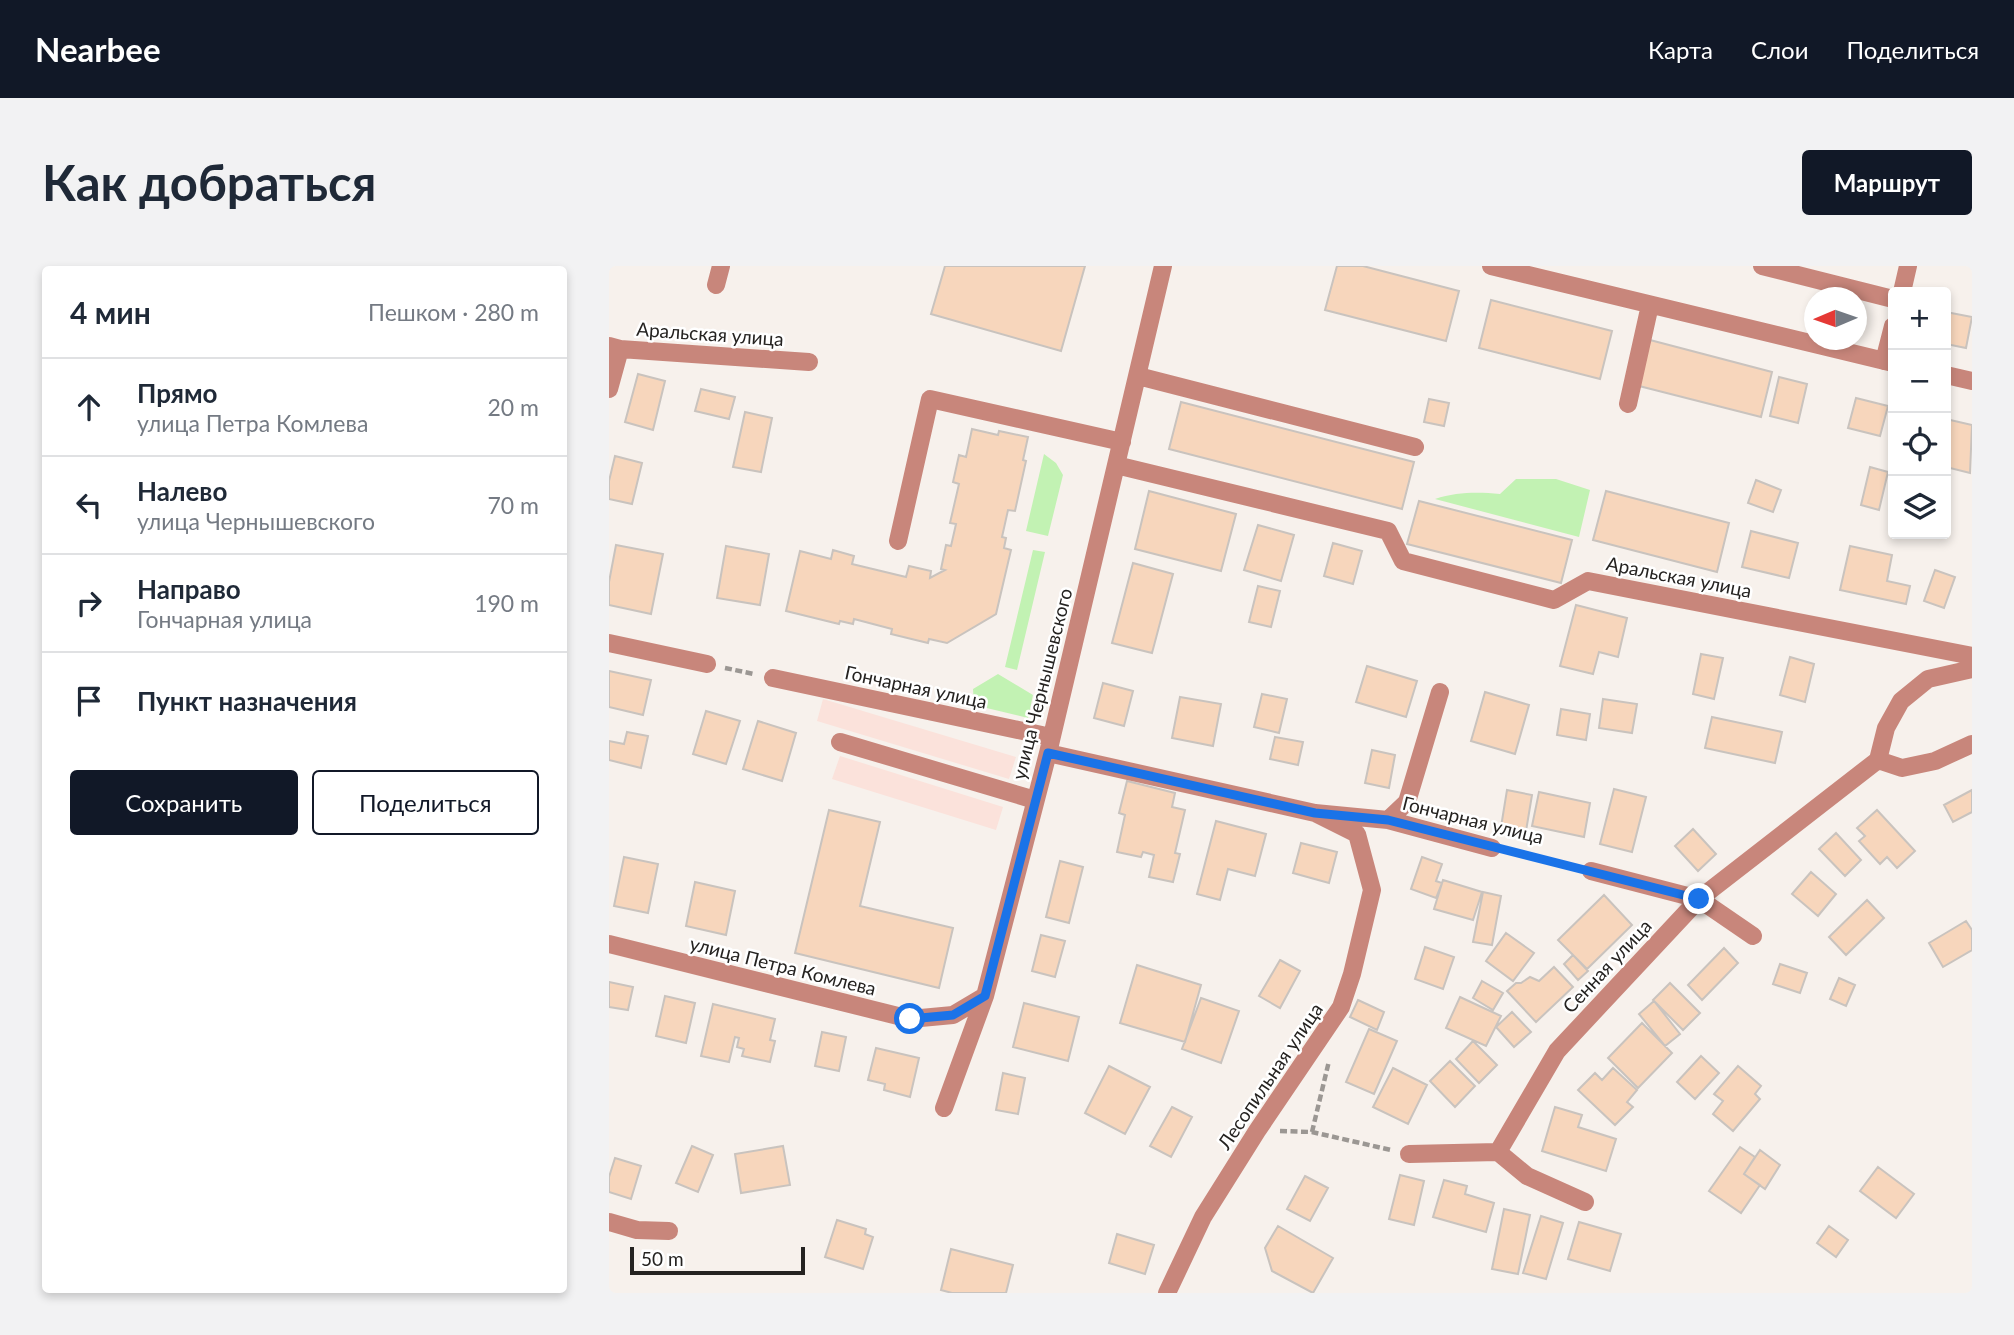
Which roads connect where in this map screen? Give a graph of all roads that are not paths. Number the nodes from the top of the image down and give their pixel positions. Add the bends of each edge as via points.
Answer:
1 (721, 266) edge
2 (1163, 266) edge
3 (1491, 266) edge
4 (1762, 266) edge
5 (1909, 266) edge
6 (1562, 274) edge
7 (716, 285) dead end
8 (1903, 287) edge
9 (1888, 298) edge
10 (1650, 304) junction
11 (614, 347) edge
12 (809, 362) dead end
13 (1888, 362) edge
14 (1137, 376) junction
15 (1951, 376) edge
16 (1972, 381) edge
17 (609, 389) edge
18 (1628, 404) dead end
19 (1122, 442) junction
20 (1415, 447) dead end
21 (1116, 465) junction
22 (898, 541) dead end
23 (609, 643) edge
24 (1972, 656) edge
25 (707, 664) road end
26 (1972, 669) edge
27 (773, 678) road end
28 (1440, 692) dead end
29 (840, 742) dead end
30 (1972, 744) edge
31 (1049, 745) junction
32 (1878, 760) junction
33 (1035, 800) junction
34 (1315, 813) junction
35 (1388, 820) junction
36 (1492, 848) road end
37 (1591, 871) road end
38 (1699, 899) junction
39 (1753, 936) dead end
40 (609, 944) edge
41 (985, 996) junction
42 (944, 1108) dead end
43 (1498, 1152) junction
44 (1409, 1154) road end
45 (1585, 1202) dead end
46 (609, 1222) edge
47 (669, 1231) dead end
48 (1167, 1293) edge

1 - 7 street
2 - 14 street, улица Чернышевского
3 - 6 street
4 - 9 street
5 - 8 street
6 - 10 street
10 - 13 street
10 - 18 street
11 - 12 street, Аральская улица
11 - 17 street
14 - 19 street, улица Чернышевского
14 - 20 street
15 - 16 street
19 - 21 street, улица Чернышевского
19 - 22 street via 930,399
21 - 24 street, Аральская улица via 1388,531 1403,561 1554,600 1588,581
21 - 31 street, улица Чернышевского
23 - 25 street
26 - 32 street via 1927,679 1901,701 1886,729
27 - 31 street, Гончарная улица
28 - 35 street via 1406,802
29 - 33 street
30 - 32 street via 1935,761 1902,768
31 - 33 street, улица Чернышевского
31 - 34 street, Гончарная улица
32 - 38 street, Сенная улица
33 - 41 street, улица Чернышевского
34 - 35 street, Гончарная улица
34 - 48 street, Лесопильная улица via 1357,834 1372,890 1352,974 1341,1007 1203,1217
35 - 36 street, Гончарная улица
37 - 38 street
38 - 39 street
38 - 43 street, Сенная улица via 1557,1051
40 - 41 street, улица Петра Комлева via 910,1019 953,1015
41 - 42 street, улица Чернышевского
43 - 44 street
43 - 45 street via 1527,1176
46 - 47 street via 638,1230

